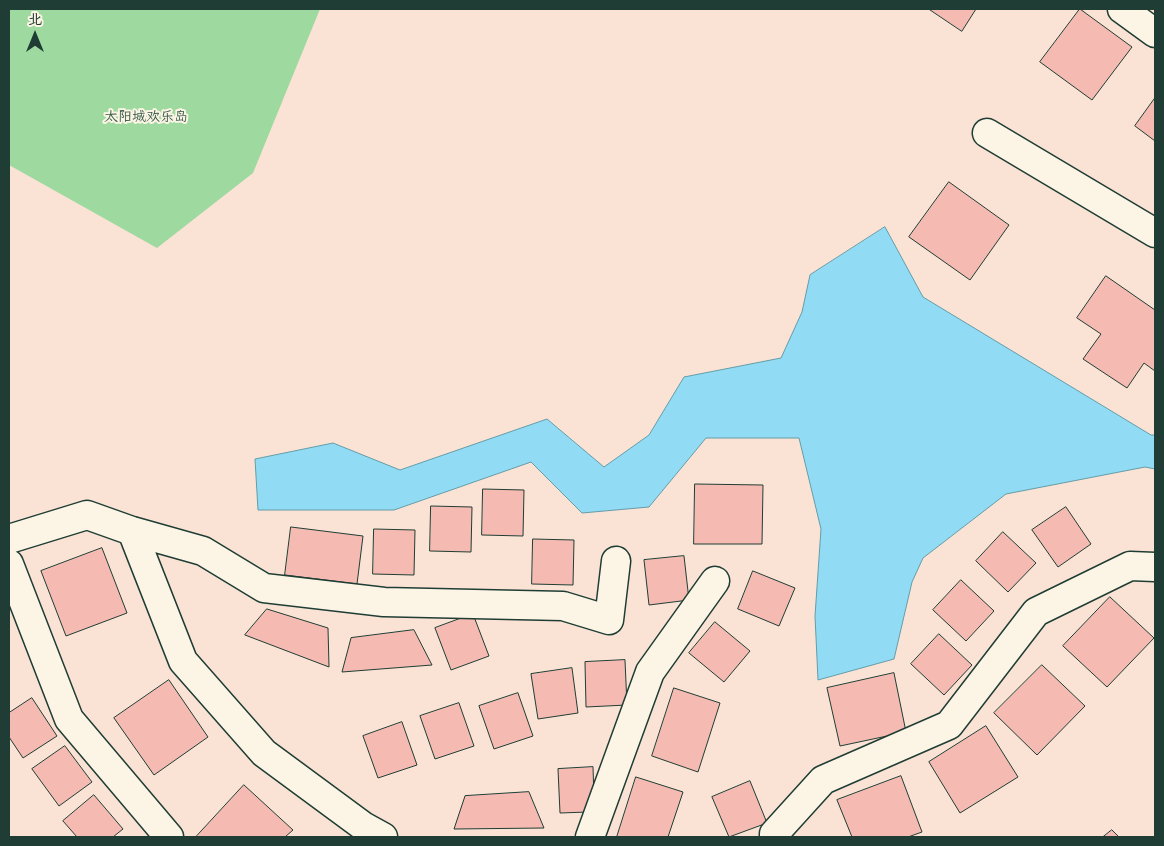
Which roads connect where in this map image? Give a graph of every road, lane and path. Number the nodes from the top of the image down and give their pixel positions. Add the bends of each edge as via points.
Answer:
1 (1122, 9) edge
2 (1155, 33) edge
3 (987, 133) dead end
4 (1155, 233) edge
5 (132, 531) junction
6 (9, 538) edge
7 (616, 561) dead end
8 (9, 564) edge
9 (1155, 567) edge
10 (715, 581) dead end
11 (169, 837) edge
12 (383, 837) edge
13 (590, 837) edge
14 (774, 837) edge

1 - 2 street
3 - 4 street
5 - 6 street via 87,515
5 - 7 street via 203,551 264,588 384,602 563,606 610,620
5 - 12 street via 183,661 264,753
8 - 11 street via 69,719
9 - 14 street via 1130,566 1036,612 949,725 823,780
10 - 13 street via 650,672

